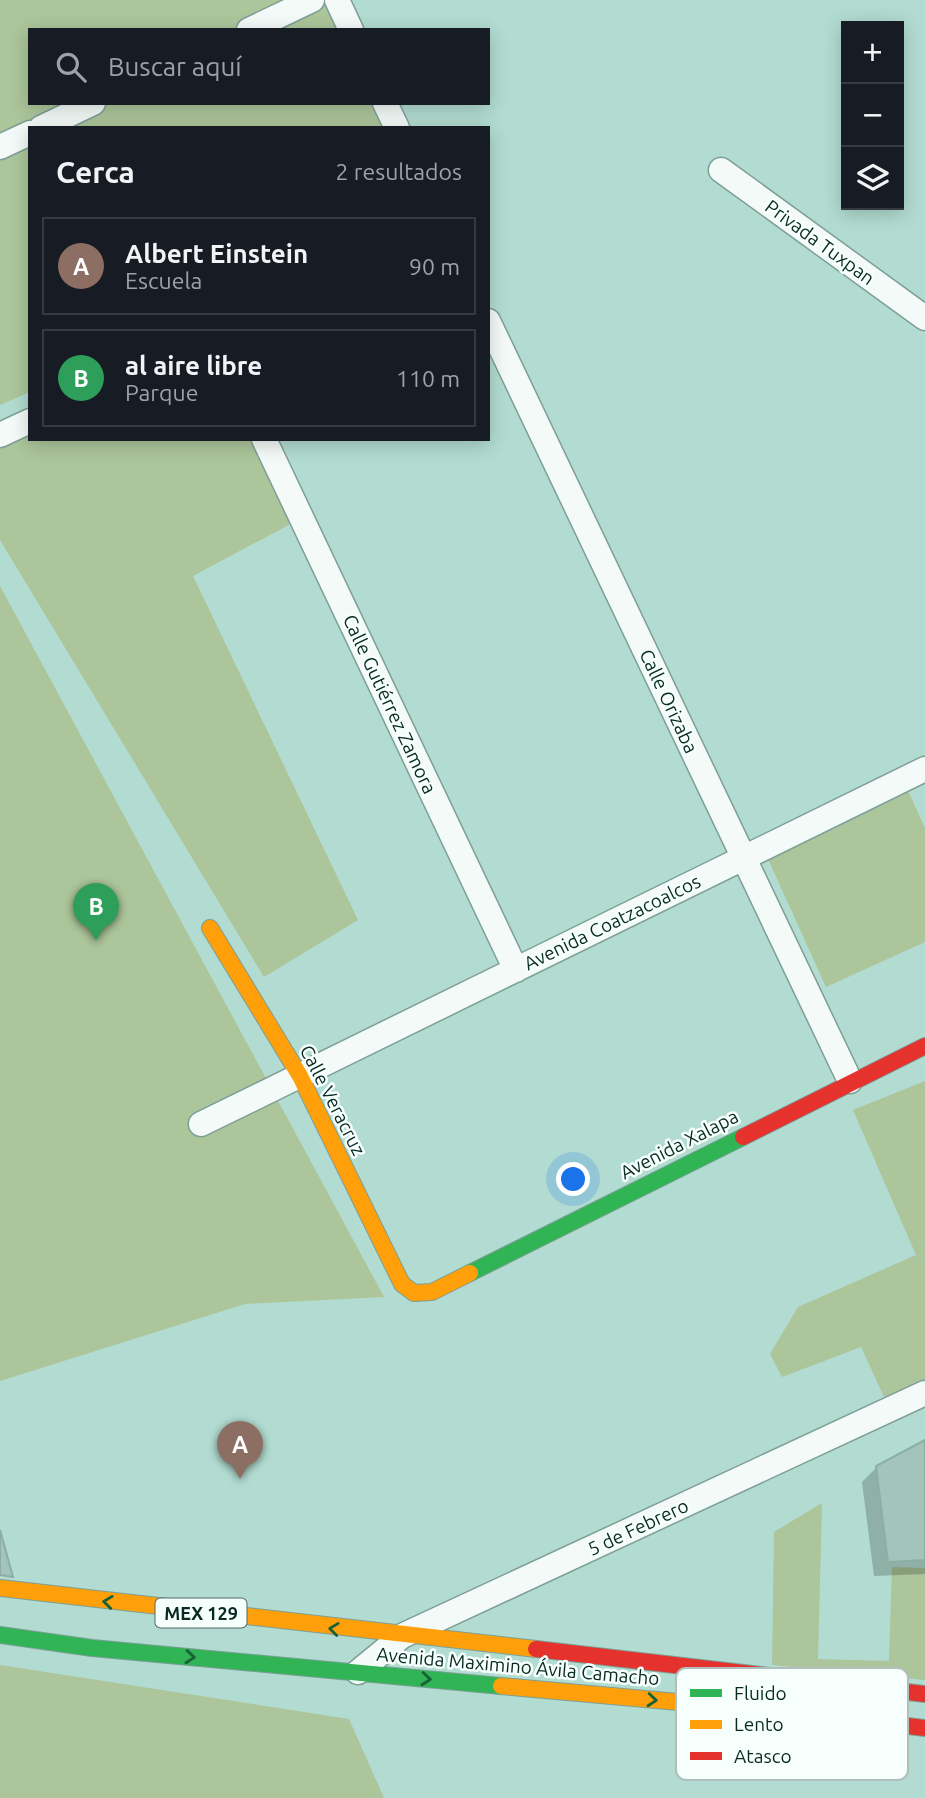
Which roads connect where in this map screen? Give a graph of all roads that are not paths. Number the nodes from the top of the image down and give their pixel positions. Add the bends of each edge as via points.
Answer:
1 (312, 0) edge
2 (337, 0) edge
3 (253, 28) edge
4 (350, 28) edge
5 (89, 105) edge
6 (386, 105) edge
7 (45, 126) edge
8 (396, 126) edge
9 (28, 134) edge
10 (0, 147) edge
11 (721, 170) dead end
12 (923, 312) edge
13 (490, 325) edge
14 (28, 422) edge
15 (0, 435) edge
16 (265, 441) edge
17 (925, 769) edge
18 (744, 858) junction
19 (210, 928) dead end
20 (516, 970) junction
21 (925, 1046) edge
22 (300, 1076) junction
23 (850, 1081) junction
24 (201, 1124) dead end
25 (414, 1293) joint
26 (925, 1393) edge
27 (0, 1588) edge
28 (0, 1635) edge
29 (402, 1636) junction
30 (691, 1668) edge
31 (358, 1672) junction
32 (676, 1703) edge

1 - 3 street
2 - 4 street
5 - 7 street
6 - 8 street
9 - 10 street
11 - 12 street, Privada Tuxpan
13 - 18 street, Calle Orizaba
14 - 15 street
16 - 20 street, Calle Gutiérrez Zamora
17 - 18 street, Avenida Coatzacoalcos
18 - 20 street, Avenida Coatzacoalcos
18 - 23 street, Calle Orizaba
19 - 22 main road, Calle Veracruz
20 - 22 street, Avenida Coatzacoalcos
21 - 23 main road, Avenida Xalapa
22 - 24 street, Avenida Coatzacoalcos
22 - 25 main road, Calle Veracruz via 402,1283
23 - 25 main road, Avenida Xalapa via 432,1292
26 - 29 street, 5 de Febrero
29 -> 27 main road, MEX 129
28 -> 31 main road, MEX 129
29 - 30 main road, Avenida Maximino Ávila Camacho / MEX 129
29 - 31 street, 5 de Febrero
31 -> 32 main road, Avenida Maximino Ávila Camacho / MEX 129

